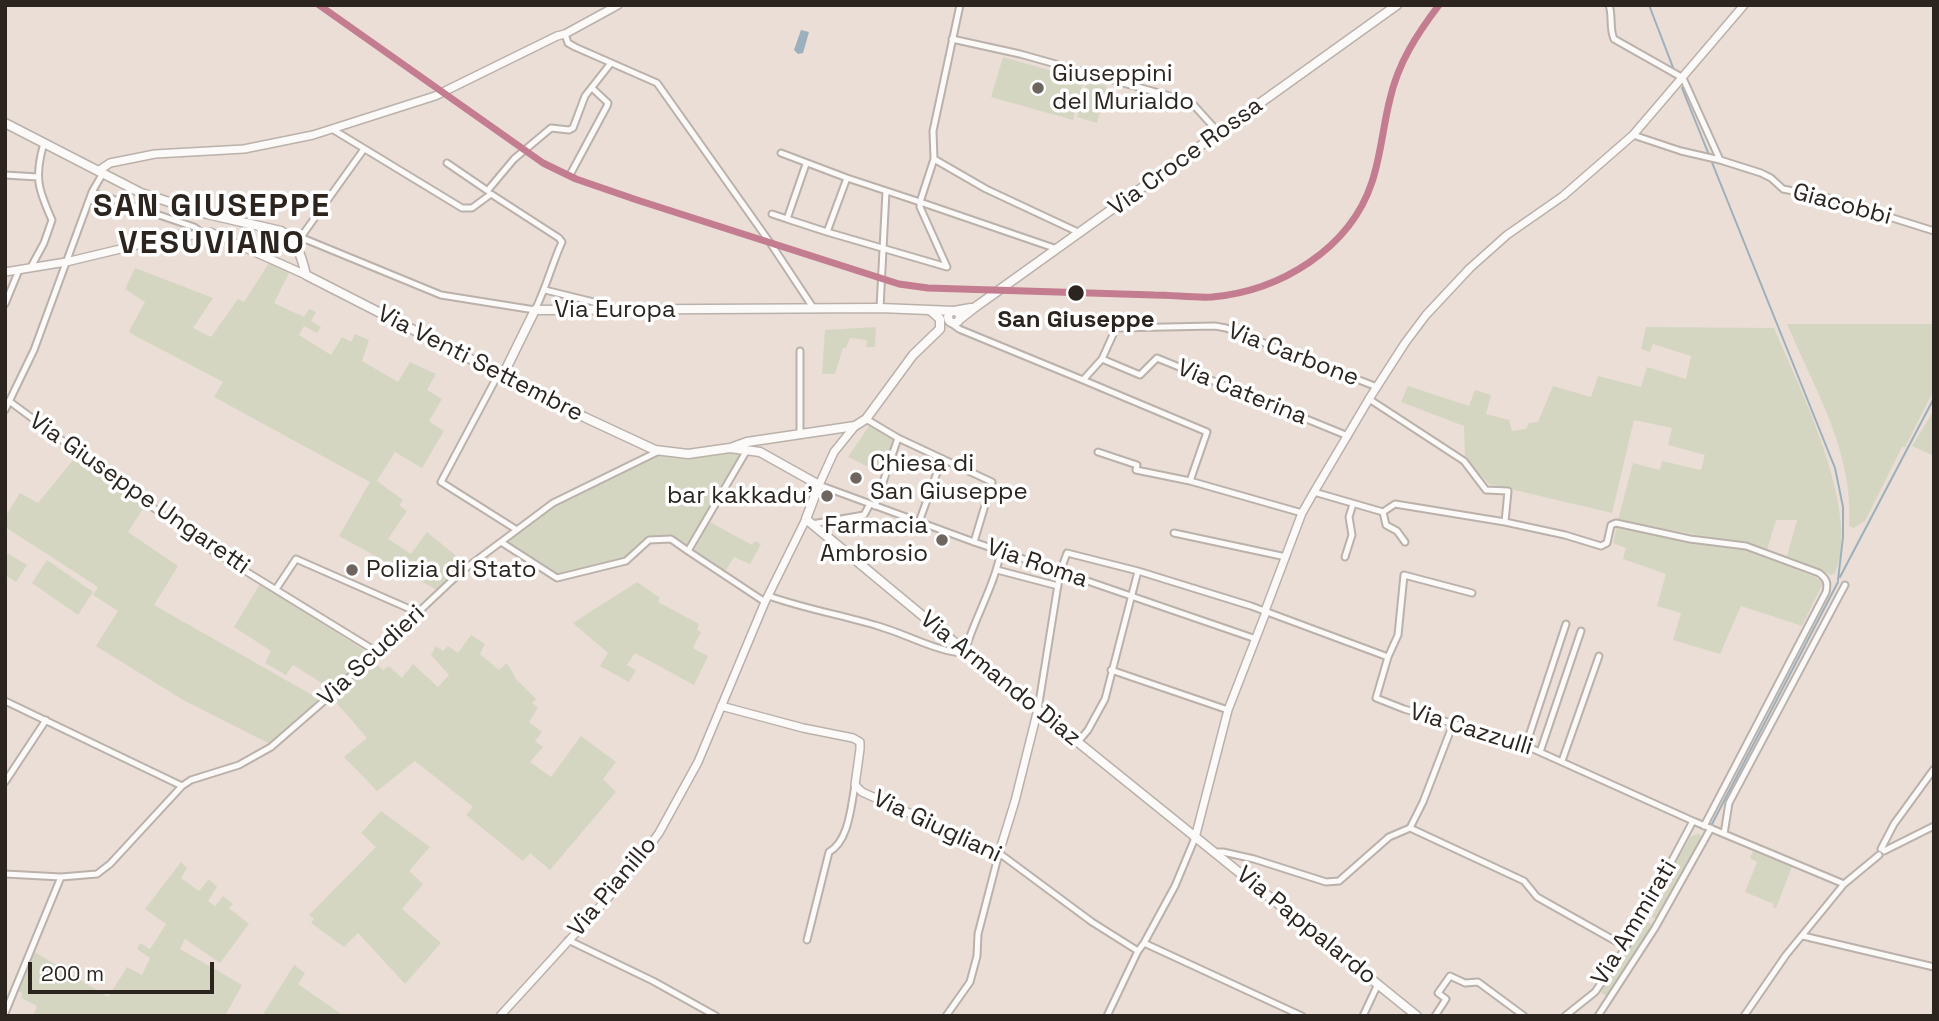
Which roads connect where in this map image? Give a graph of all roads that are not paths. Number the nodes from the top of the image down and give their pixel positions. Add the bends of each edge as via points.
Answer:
1 (618, 5) edge
2 (960, 5) edge
3 (1397, 5) edge
4 (1609, 5) edge
5 (1744, 5) edge
6 (565, 34) junction
7 (952, 38) junction
8 (611, 63) junction
9 (1683, 78) junction
10 (592, 88) junction
11 (5, 123) edge
12 (332, 129) junction
13 (1219, 133) junction
14 (1633, 135) junction
15 (44, 143) junction
16 (364, 149) junction
17 (781, 153) dead end
18 (934, 159) junction
19 (1718, 160) junction
20 (447, 163) dead end
21 (806, 164) junction
22 (100, 172) junction
23 (570, 173) dead end
24 (5, 175) edge
25 (38, 177) junction
26 (847, 178) junction
27 (886, 191) junction
28 (92, 192) junction
29 (489, 192) junction
30 (920, 202) junction
31 (772, 214) dead end
32 (788, 219) junction
33 (1934, 231) edge
34 (201, 232) junction
35 (827, 232) junction
36 (1080, 233) junction
37 (290, 236) junction
38 (301, 237) junction
39 (1057, 249) junction
40 (883, 250) junction
41 (66, 262) junction
42 (31, 267) junction
43 (19, 270) junction
44 (5, 271) edge
45 (306, 275) junction
46 (545, 290) junction
47 (5, 304) edge
48 (974, 307) junction
49 (880, 308) junction
50 (814, 309) junction
51 (929, 309) junction
52 (536, 310) junction
53 (624, 310) junction
54 (954, 311) junction
55 (957, 324) junction
56 (925, 343) junction
57 (800, 351) dead end
58 (1102, 359) junction
59 (501, 374) junction
60 (1083, 380) junction
61 (1377, 387) junction
62 (1369, 399) junction
63 (9, 401) junction
64 (5, 410) edge
65 (866, 419) junction
66 (855, 426) junction
67 (800, 435) junction
68 (1348, 436) junction
69 (898, 438) junction
70 (730, 448) junction
71 (658, 450) junction
72 (747, 450) junction
73 (1098, 452) dead end
74 (942, 459) junction
75 (1189, 481) junction
76 (820, 485) junction
77 (1314, 492) junction
78 (1353, 504) junction
79 (873, 505) junction
80 (1383, 512) junction
81 (1302, 513) junction
82 (809, 521) junction
83 (919, 522) junction
84 (1505, 523) junction
85 (517, 530) junction
86 (1174, 533) dead end
87 (501, 542) junction
88 (974, 542) junction
89 (1405, 542) dead end
90 (688, 551) junction
91 (1001, 551) junction
92 (1286, 557) junction
93 (1345, 557) dead end
94 (997, 570) junction
95 (1138, 571) junction
96 (1060, 572) junction
97 (1844, 585) dead end
98 (1058, 586) junction
99 (276, 589) junction
100 (1472, 593) dead end
101 (1131, 597) junction
102 (767, 599) junction
103 (1266, 611) junction
104 (419, 613) junction
105 (1566, 624) dead end
106 (1581, 631) dead end
107 (1256, 639) junction
108 (965, 651) junction
109 (377, 652) junction
110 (1599, 656) dead end
111 (1388, 657) junction
112 (1111, 670) junction
113 (5, 701) edge
114 (722, 706) junction
115 (1038, 709) junction
116 (1228, 710) junction
117 (46, 720) junction
118 (1453, 724) junction
119 (1078, 742) junction
120 (1526, 745) junction
121 (1540, 751) junction
122 (1562, 761) junction
123 (1934, 769) edge
124 (5, 782) edge
125 (855, 785) junction
126 (182, 786) junction
127 (1693, 821) junction
128 (1934, 826) edge
129 (1707, 827) junction
130 (1410, 828) junction
131 (1724, 834) junction
132 (1195, 838) junction
133 (1881, 851) junction
134 (1214, 852) junction
135 (999, 853) junction
136 (5, 874) edge
137 (61, 877) junction
138 (1844, 884) junction
139 (1643, 916) junction
140 (1658, 923) junction
141 (1803, 936) junction
142 (568, 940) junction
143 (807, 940) dead end
144 (1144, 943) junction
145 (1626, 947) junction
146 (1138, 951) junction
147 (1934, 967) edge
148 (1378, 984) junction
149 (1595, 992) junction
150 (1607, 1004) junction
151 (5, 1013) edge
152 (500, 1016) edge
153 (716, 1016) edge
154 (946, 1016) edge
155 (1107, 1016) edge
156 (1303, 1016) edge
157 (1363, 1016) edge
158 (1417, 1016) edge
159 (1435, 1016) edge
160 (1524, 1016) edge
161 (1565, 1016) edge
162 (1598, 1016) edge
163 (1744, 1016) edge

1 - 6 street
2 - 7 street
3 - 13 main road, Via Croce Rossa
4 - 9 street via 1614,39
5 - 9 street
6 - 8 street via 568,43
6 - 12 street via 435,96
7 - 13 street via 1191,102
7 - 18 street via 933,131
8 - 10 street
8 - 50 street via 657,83
9 - 14 street
9 - 19 street
10 - 23 street via 608,103
10 - 29 street via 573,128 551,128 514,159
11 - 15 main road
12 - 16 street
12 - 22 street via 244,149 155,153 110,163
13 - 36 main road, Via Croce Rossa
14 - 19 street, Giacobbi
14 - 61 street via 1470,268 1426,315
15 - 22 main road
15 - 25 street
16 - 29 street via 462,208 472,208
16 - 38 street
17 - 21 street
18 - 30 street
18 - 36 street
19 - 33 street, Giacobbi via 1761,173 1783,190 1829,198
20 - 29 street
21 - 26 street
21 - 32 street
22 - 28 street
22 - 37 main road via 162,201
24 - 25 street
25 - 42 street via 39,193 52,220
26 - 27 street
26 - 35 street
27 - 30 street
27 - 40 street
28 - 34 street
28 - 41 street
29 - 46 street via 562,242
30 - 39 street
30 - 40 street via 947,267
31 - 32 street
32 - 35 street
34 - 41 street
34 - 45 street via 214,233
35 - 40 street
36 - 39 main road, Via Croce Rossa
37 - 38 street, Via Europa
37 - 45 main road
38 - 52 street, Via Europa via 441,295
39 - 48 main road, Via Croce Rossa
40 - 49 street
41 - 42 street
41 - 63 street via 34,350
42 - 43 street
43 - 44 street
43 - 47 street
45 - 59 main road, Via Venti Settembre
46 - 52 street
46 - 53 street
48 - 54 main road, Via Croce Rossa
48 - 55 main road, Via Croce Rossa
49 - 50 main road, Via Europa
49 - 51 main road, Via Europa
50 - 53 main road, Via Europa
51 - 54 main road, Via Europa
51 - 56 main road via 942,326
52 - 53 main road, Via Europa
52 - 59 main road
54 - 55 main road via 960,313
55 - 56 main road, Via Croce Rossa
55 - 60 street
56 - 65 main road
57 - 67 street
58 - 60 street
58 - 61 street, Via Carbone via 1119,327 1215,326
58 - 68 street, Via Caterina via 1140,375 1157,358
59 - 71 main road, Via Venti Settembre
59 - 85 street via 441,482
60 - 75 street via 1207,432
61 - 62 street
62 - 68 street
62 - 84 street via 1464,461 1486,490 1508,491
63 - 64 street
63 - 99 street, Via Giuseppe Ungaretti via 208,548
65 - 66 main road
65 - 69 street
66 - 67 main road
66 - 76 street via 834,452
67 - 70 main road
68 - 77 street
69 - 74 street
69 - 79 street
70 - 71 main road via 688,454
70 - 72 main road
71 - 85 street, Via Scudieri via 553,503
72 - 76 main road
72 - 90 street
73 - 75 street via 1138,465 1136,470
74 - 83 street
74 - 88 street via 992,482
75 - 81 street
76 - 79 street, Via Roma
76 - 82 main road
77 - 78 street
77 - 81 street
78 - 80 street
78 - 93 street via 1349,517 1352,535
79 - 82 street via 864,515
79 - 83 street, Via Roma
80 - 84 street via 1395,504
80 - 89 street via 1386,525
81 - 92 street
82 - 102 street, Via Pianillo
82 - 108 main road, Via Armando Diaz
83 - 88 street, Via Roma
84 - 129 street, Via Ammirati via 1601,546 1616,523 1746,546 1819,573 1828,584
85 - 87 street, Via Scudieri
86 - 92 street
87 - 90 street via 557,578 626,561 649,540 671,538
87 - 104 street, Via Scudieri via 462,571
88 - 91 street, Via Roma
90 - 102 street
91 - 94 street
91 - 96 street, Via Roma
92 - 103 street
94 - 98 street
94 - 108 street
95 - 96 street via 1071,552 1065,554
95 - 101 street
95 - 103 street
96 - 98 street
96 - 101 street, Via Roma
97 - 131 street via 1729,803
98 - 115 street
99 - 104 street via 296,559
99 - 109 street, Via Giuseppe Ungaretti
100 - 111 street via 1404,575 1398,635
101 - 107 street, Via Roma
101 - 112 street
102 - 108 street via 880,626 951,652
102 - 114 street, Via Pianillo
103 - 107 street
103 - 111 street
104 - 109 street, Via Scudieri
105 - 120 street
106 - 121 street
107 - 116 street
108 - 115 main road, Via Armando Diaz
109 - 126 street, Via Scudieri via 271,747 239,765
110 - 122 street
111 - 118 street, Via Cazzulli via 1376,698
112 - 116 street
112 - 119 street via 1100,711
113 - 117 street
114 - 125 street, Via Giugliani via 853,738 860,743
114 - 142 street, Via Pianillo via 659,833 625,879
115 - 119 main road, Via Armando Diaz
115 - 135 street
116 - 132 street
117 - 124 street
117 - 126 street
118 - 120 street, Via Cazzulli
118 - 130 street
119 - 132 main road, Via Armando Diaz
120 - 121 street, Via Cazzulli
121 - 122 street, Via Cazzulli
122 - 127 street, Via Cazzulli
123 - 133 street via 1894,824
125 - 135 street, Via Giugliani
125 - 143 street via 842,838 829,852
126 - 137 street, Via Scudieri via 97,874
127 - 129 street, Via Cazzulli
127 - 139 street, Via Ammirati
128 - 133 street
129 - 131 street, Via Cazzulli
129 - 140 street, Via Ammirati
130 - 134 street via 1389,837 1339,881 1326,882 1254,859
130 - 145 street via 1524,881 1537,897
131 - 138 street, Via Cazzulli
132 - 134 main road, Via Pappalardo
132 - 144 street
133 - 138 street
134 - 148 main road, Via Pappalardo
135 - 146 street, Via Giugliani
135 - 154 street via 970,982
136 - 137 street
137 - 151 street
138 - 141 street
139 - 140 street
139 - 145 street, Via Ammirati
140 - 150 street, Via Ammirati
141 - 147 street
141 - 163 street
142 - 152 street, Via Pianillo
142 - 153 street
144 - 146 street
144 - 156 street
145 - 149 street, Via Ammirati
146 - 155 street
148 - 157 street
148 - 158 main road, Via Pappalardo
149 - 150 street
149 - 161 street, Via Ammirati
150 - 162 street, Via Ammirati
159 - 160 street via 1446,999 1438,993 1450,976 1465,983 1479,982

